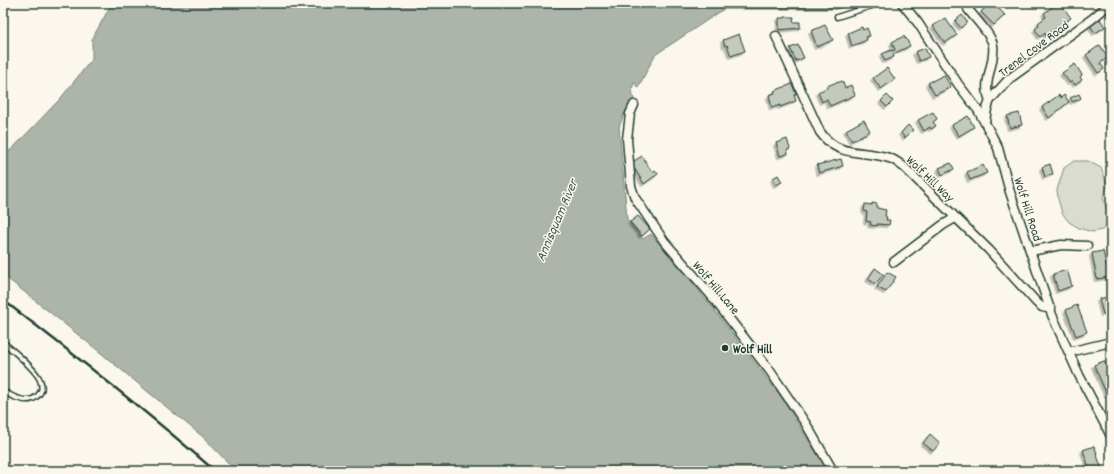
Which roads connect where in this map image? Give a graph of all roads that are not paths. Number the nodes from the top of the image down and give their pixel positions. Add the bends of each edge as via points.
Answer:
1 (881, 3) edge
2 (902, 3) edge
3 (1111, 3) edge
4 (968, 9) dead end
5 (837, 17) dead end
6 (776, 36) dead end
7 (990, 100) junction
8 (634, 105) dead end
9 (985, 122) junction
10 (955, 218) junction
11 (1087, 246) dead end
12 (1031, 251) junction
13 (894, 262) dead end
14 (1051, 309) junction
15 (3, 342) edge
16 (1111, 342) edge
17 (1069, 352) junction
18 (3, 391) edge
19 (1111, 436) edge
20 (833, 471) edge

1 - 5 lane
2 - 9 street, Wolf Hill Road
3 - 7 street, Trenel Cove Road via 1017,72
4 - 7 street via 990,37 993,47 988,80
6 - 10 street, Wolf Hill Way via 818,128 827,140 839,149 894,160 906,168
7 - 9 street, Trenel Cove Road
8 - 20 street, Wolf Hill Lane via 630,114 627,140 631,186 635,198 664,241 770,371 806,424
9 - 12 street, Wolf Hill Road via 998,148
10 - 13 street
10 - 14 street, Wolf Hill Way via 989,250 1037,303
11 - 12 street via 1061,245
12 - 14 street, Wolf Hill Road
14 - 17 street, Wolf Hill Road
15 - 18 lane via 34,372 40,380 42,390 29,401
16 - 17 street
17 - 19 street, Wolf Hill Road

